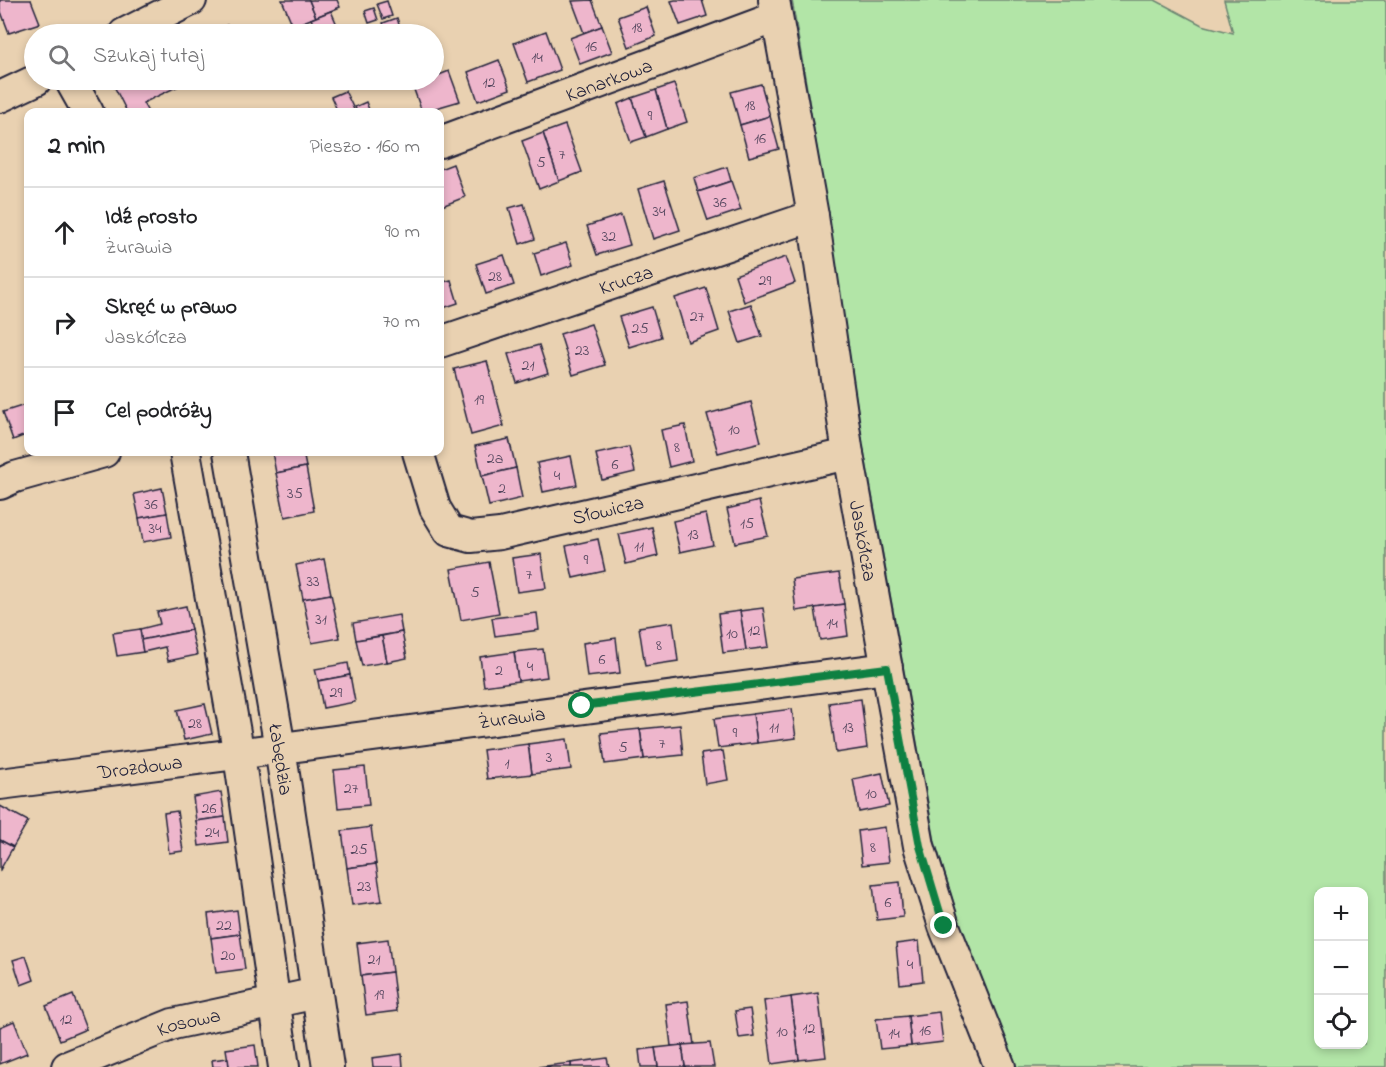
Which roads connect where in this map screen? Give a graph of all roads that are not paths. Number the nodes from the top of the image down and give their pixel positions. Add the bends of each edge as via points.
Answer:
1 (191, 0) edge
2 (775, 8) edge
3 (144, 24) edge
4 (24, 86) edge
5 (76, 90) edge
6 (0, 97) edge
7 (86, 108) edge
8 (444, 140) edge
9 (813, 216) junction
10 (444, 341) edge
11 (848, 454) junction
12 (91, 456) edge
13 (186, 456) edge
14 (230, 456) edge
15 (419, 456) edge
16 (0, 484) edge
17 (887, 668) junction
18 (280, 748) junction
19 (239, 755) junction
20 (0, 784) edge
21 (317, 993) junction
22 (275, 1000) junction
23 (67, 1067) edge
24 (284, 1067) edge
25 (328, 1067) edge
26 (1000, 1067) edge

1 - 3 street
2 - 8 street, Kanarkowa
2 - 9 street, Jaskółcza
4 - 6 street
5 - 7 street
9 - 10 street, Krucza
9 - 11 street, Jaskółcza
11 - 15 street, Słowicza via 500,534 471,537 448,531 435,508
11 - 17 street, Jaskółcza
12 - 16 street
13 - 19 street, Łabędzia
14 - 18 street, Łabędzia
17 - 18 street, Żurawia
17 - 26 street, Jaskółcza via 920,846 944,926
18 - 19 street, Drozdowa
18 - 21 street, Łabędzia
19 - 20 street, Drozdowa
19 - 22 street, Łabędzia
21 - 22 street, Kosowa
21 - 25 street, Łabędzia
22 - 23 street, Kosowa via 172,1024
22 - 24 street, Łabędzia

